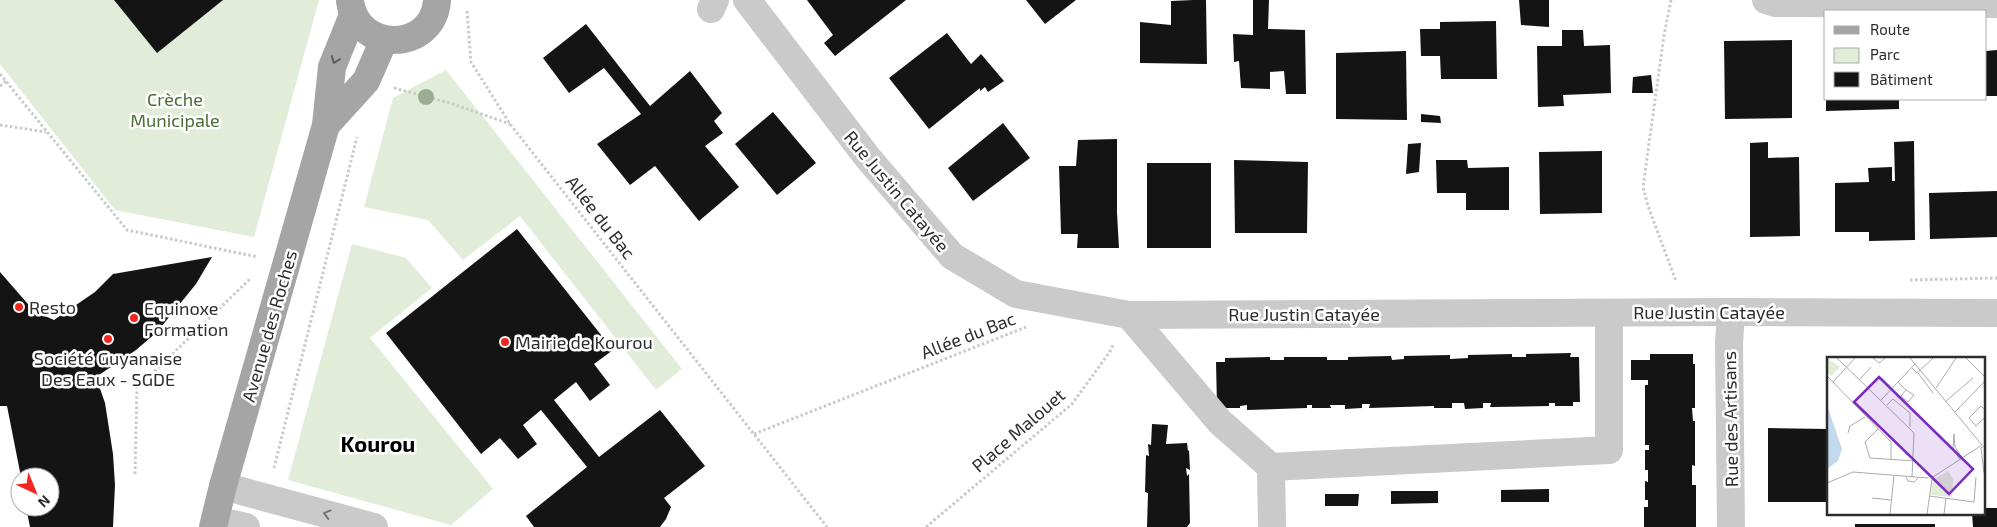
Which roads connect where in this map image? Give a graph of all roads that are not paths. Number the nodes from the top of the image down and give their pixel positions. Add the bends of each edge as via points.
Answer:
1 (437, 0) edge
2 (747, 0) edge
3 (1766, 0) edge
4 (1997, 4) edge
5 (352, 7) edge
6 (384, 40) junction
7 (326, 124) junction
8 (1731, 312) junction
9 (1609, 313) junction
10 (1997, 313) edge
11 (1128, 315) junction
12 (1271, 467) junction
13 (223, 486) junction
14 (214, 523) edge
15 (246, 527) edge
16 (374, 527) edge
17 (1272, 527) edge
18 (1732, 527) edge

1 - 6 main road via 431,20 422,30 410,38
2 - 11 street, Rue Justin Catayée via 868,158 952,256 1016,294
3 - 4 street via 1775,3
5 - 6 main road via 360,26
5 -> 7 main road, Avenue des Roches via 332,67
6 - 7 main road, Avenue des Roches via 366,81
7 - 13 main road, Avenue des Roches
8 - 9 street, Rue Justin Catayée
8 - 10 street, Rue Justin Catayée
8 - 18 street, Rue des Artisans
9 - 11 street, Rue Justin Catayée
9 - 12 street via 1610,450
11 - 12 street via 1220,422
12 - 17 street
13 - 14 main road, Avenue des Roches
16 -> 13 street
14 - 15 street

